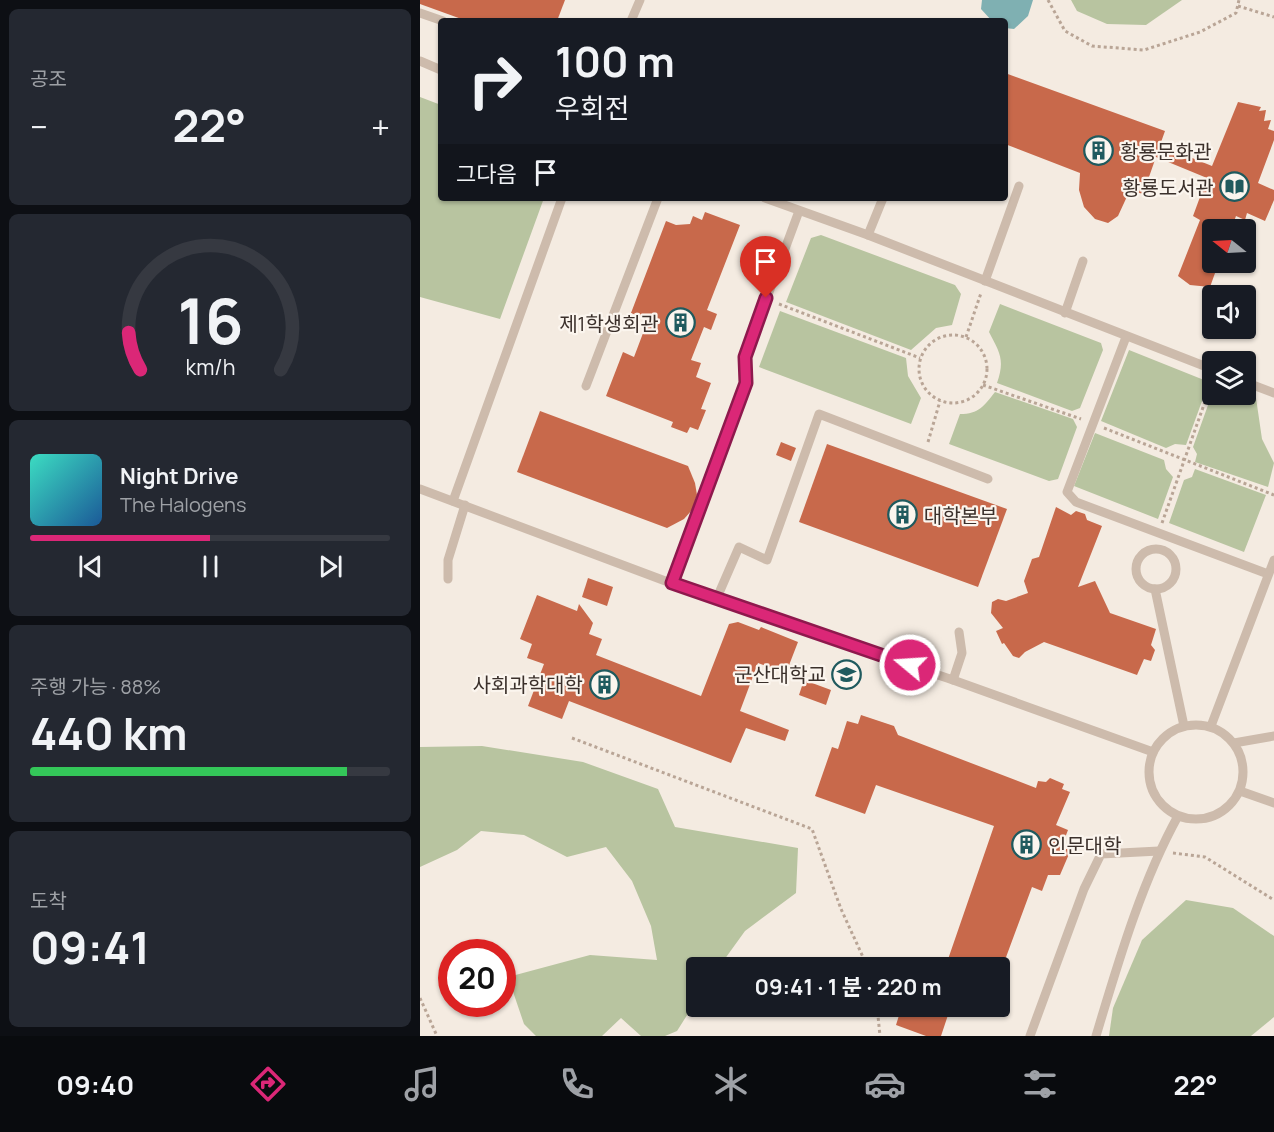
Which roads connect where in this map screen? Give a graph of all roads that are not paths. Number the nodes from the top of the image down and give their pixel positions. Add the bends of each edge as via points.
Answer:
1 (640, 0) edge
2 (420, 12) edge
3 (632, 18) edge
4 (438, 19) edge
5 (420, 61) edge
6 (438, 69) edge
7 (1019, 186) dead end
8 (561, 201) edge
9 (657, 201) edge
10 (773, 201) edge
11 (883, 201) edge
12 (799, 211) junction
13 (868, 235) junction
14 (1083, 261) dead end
15 (985, 281) junction
16 (1065, 313) junction
17 (1126, 337) junction
18 (1202, 365) edge
19 (586, 386) dead end
20 (1256, 386) edge
21 (1274, 393) edge
22 (988, 479) dead end
23 (420, 489) edge
24 (453, 501) junction
25 (465, 505) junction
26 (1274, 560) edge
27 (1268, 574) junction
28 (448, 579) dead end
29 (672, 583) junction
30 (1155, 589) junction
31 (716, 600) junction
32 (959, 632) dead end
33 (953, 680) junction
34 (1184, 726) junction
35 (1211, 726) junction
36 (1274, 736) edge
37 (1234, 743) junction
38 (1153, 752) junction
39 (1240, 791) junction
40 (1274, 803) edge
41 (1178, 816) junction
42 (1159, 852) junction
43 (1030, 1036) edge
44 (1096, 1036) edge

1 - 3 lane
2 - 4 lane
5 - 6 lane
7 - 15 lane
8 - 24 lane
9 - 19 lane
10 - 12 lane
11 - 13 lane
12 - 13 lane
12 - 29 lane via 745,357 746,383
13 - 15 lane
14 - 16 lane
15 - 16 lane
16 - 17 lane
17 - 18 lane
17 - 27 lane via 1067,492 1076,502
20 - 21 lane
22 - 31 lane via 819,414 767,560 739,547
23 - 24 lane
24 - 25 lane
25 - 28 lane via 447,560
25 - 29 lane
26 - 27 lane
27 - 35 lane
29 - 31 lane
30 - 30 lane via 1143,584 1136,566 1148,550 1161,549 1173,557 1175,575 1167,585
30 - 34 lane
31 - 33 lane
32 - 33 lane via 962,653
33 - 38 lane
34 - 35 lane
34 - 38 lane via 1161,740
35 - 37 lane
36 - 37 lane
37 - 39 lane via 1244,771
38 - 41 lane via 1149,766 1155,796
39 - 40 lane
39 - 41 lane via 1224,811 1209,818 1193,820
41 - 42 lane
42 - 43 lane via 1101,854
42 - 44 lane

